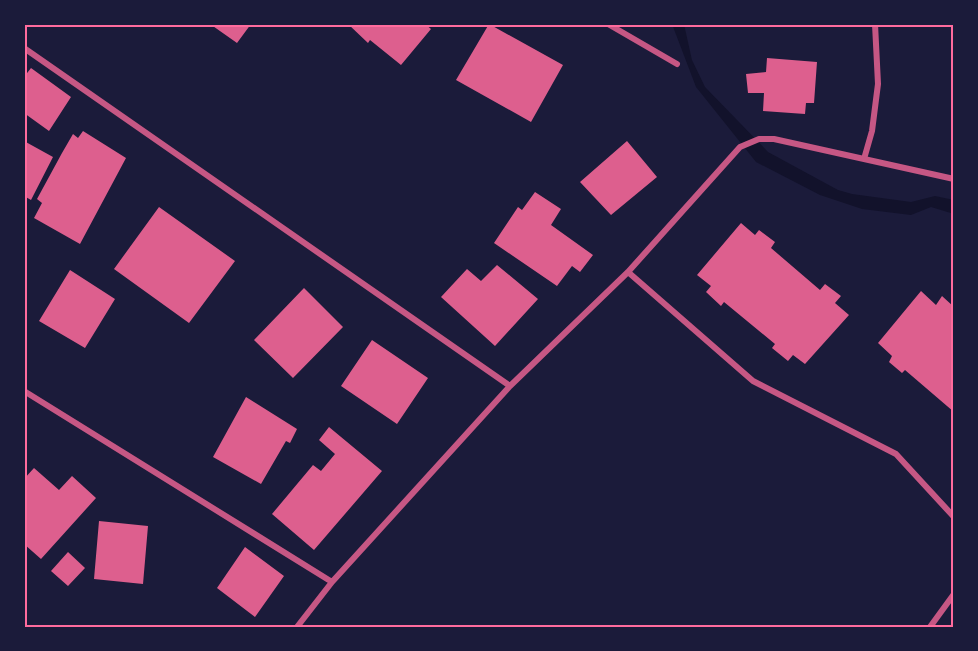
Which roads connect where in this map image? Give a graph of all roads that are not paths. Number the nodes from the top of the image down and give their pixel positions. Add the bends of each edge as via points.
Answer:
1 (608, 24) edge
2 (875, 24) edge
3 (24, 48) edge
4 (677, 64) dead end
5 (864, 159) junction
6 (954, 179) edge
7 (628, 272) junction
8 (510, 386) junction
9 (24, 391) edge
10 (954, 517) edge
11 (332, 582) junction
12 (954, 594) edge
13 (297, 627) edge
14 (930, 627) edge

1 - 4 street
2 - 5 street via 878,84
3 - 8 street
5 - 6 street
5 - 7 street via 774,139 759,139 740,147
7 - 8 street
7 - 10 street via 753,381 896,454
8 - 11 street
9 - 11 street
11 - 13 street
12 - 14 street

